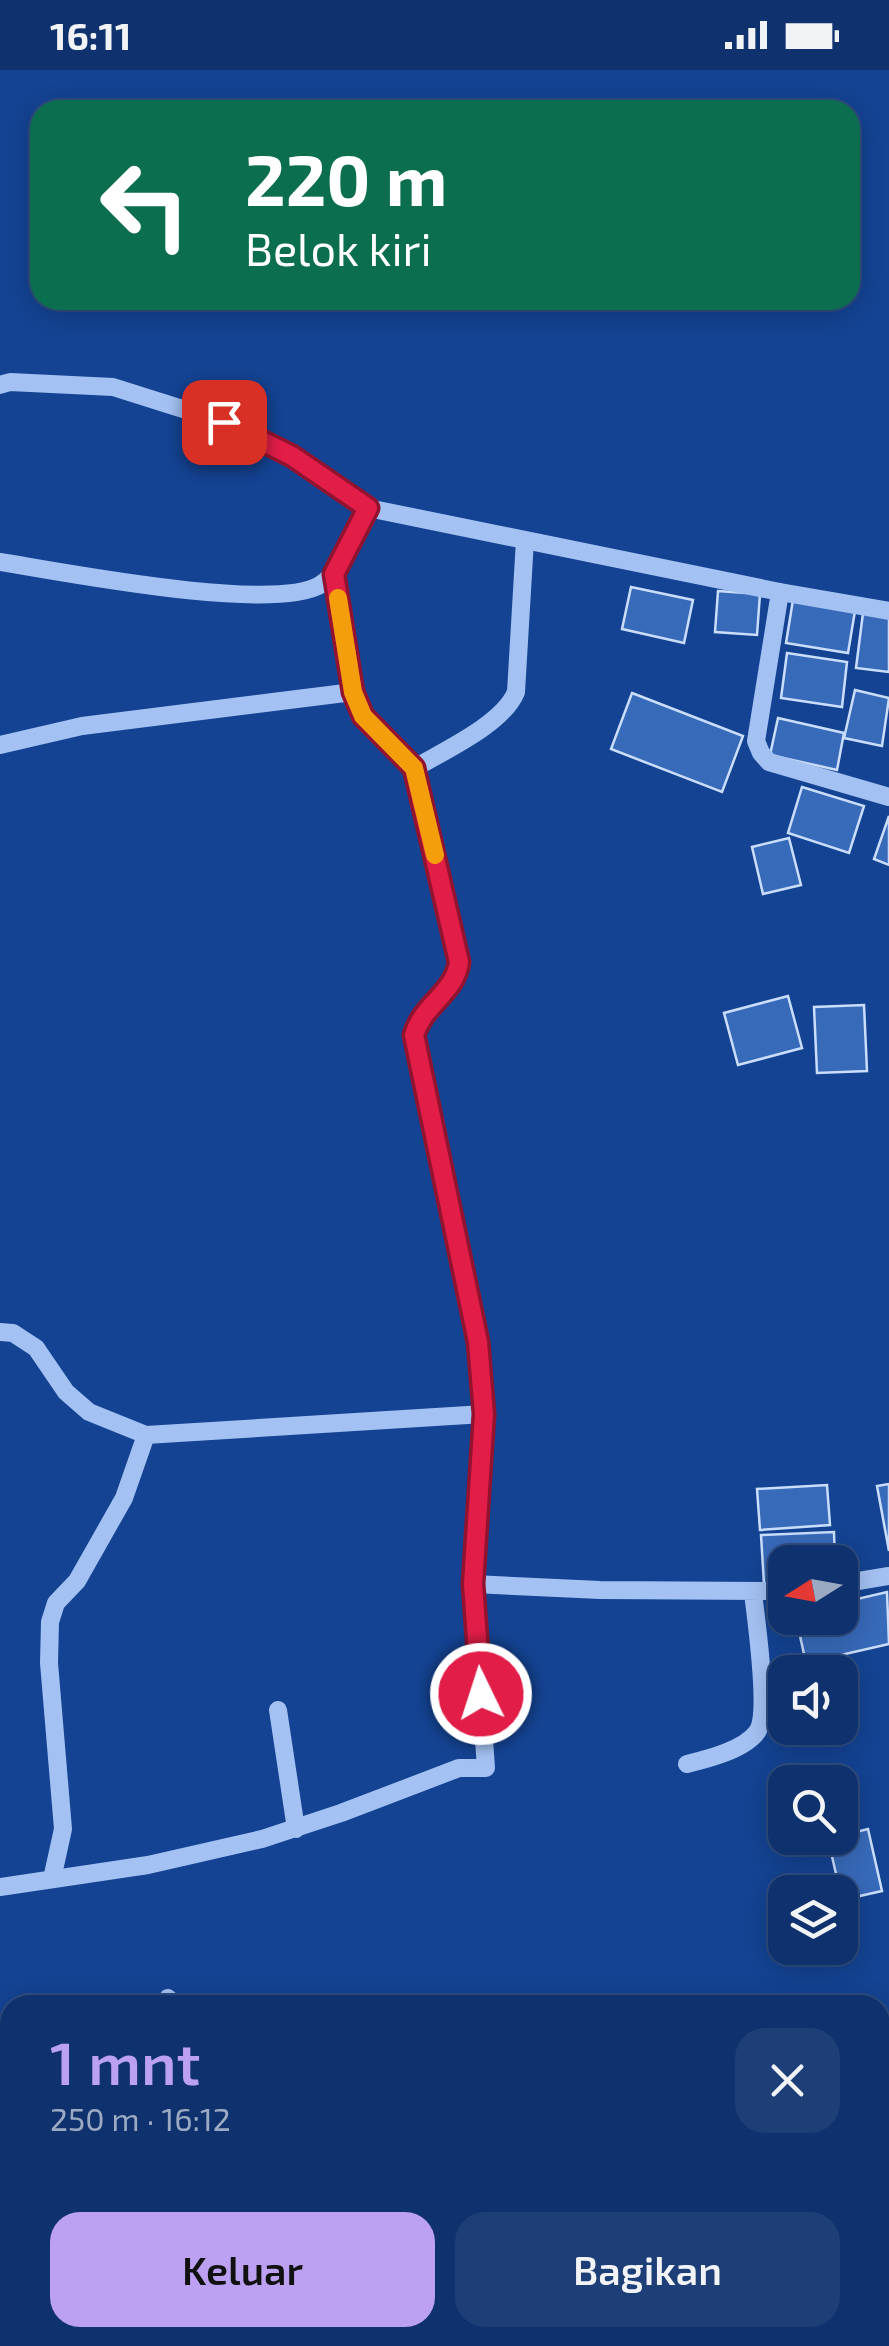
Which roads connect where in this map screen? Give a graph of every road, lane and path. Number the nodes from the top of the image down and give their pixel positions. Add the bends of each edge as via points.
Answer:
1 (0, 385) edge
2 (368, 508) junction
3 (525, 540) junction
4 (0, 562) edge
5 (334, 574) junction
6 (780, 592) junction
7 (889, 611) edge
8 (353, 692) junction
9 (0, 745) edge
10 (414, 768) junction
11 (889, 797) edge
12 (0, 1332) edge
13 (484, 1414) junction
14 (146, 1435) junction
15 (889, 1576) edge
16 (858, 1581) edge
17 (473, 1584) junction
18 (768, 1592) edge
19 (753, 1593) junction
20 (278, 1710) dead end
21 (687, 1764) dead end
22 (296, 1829) junction
23 (52, 1879) junction
24 (0, 1887) edge

1 - 2 street via 113,387 224,422 292,456
2 - 3 street
2 - 5 street
3 - 6 street
3 - 10 street via 511,704
4 - 5 street via 264,596 317,587
5 - 8 street
6 - 7 street
6 - 11 street via 756,741 761,752 770,762
8 - 9 street via 82,726
8 - 10 street via 363,716
10 - 13 street via 459,962 457,978 414,1035 478,1342
12 - 14 street via 13,1332 36,1348 89,1412
13 - 14 street
13 - 17 street
14 - 23 street via 124,1498 50,1622 63,1829
15 - 16 street
17 - 19 street
17 - 22 street via 486,1768 447,1772
18 - 19 street
19 - 21 street via 764,1714 757,1733 719,1757
20 - 22 street
22 - 23 street via 204,1853
23 - 24 street

